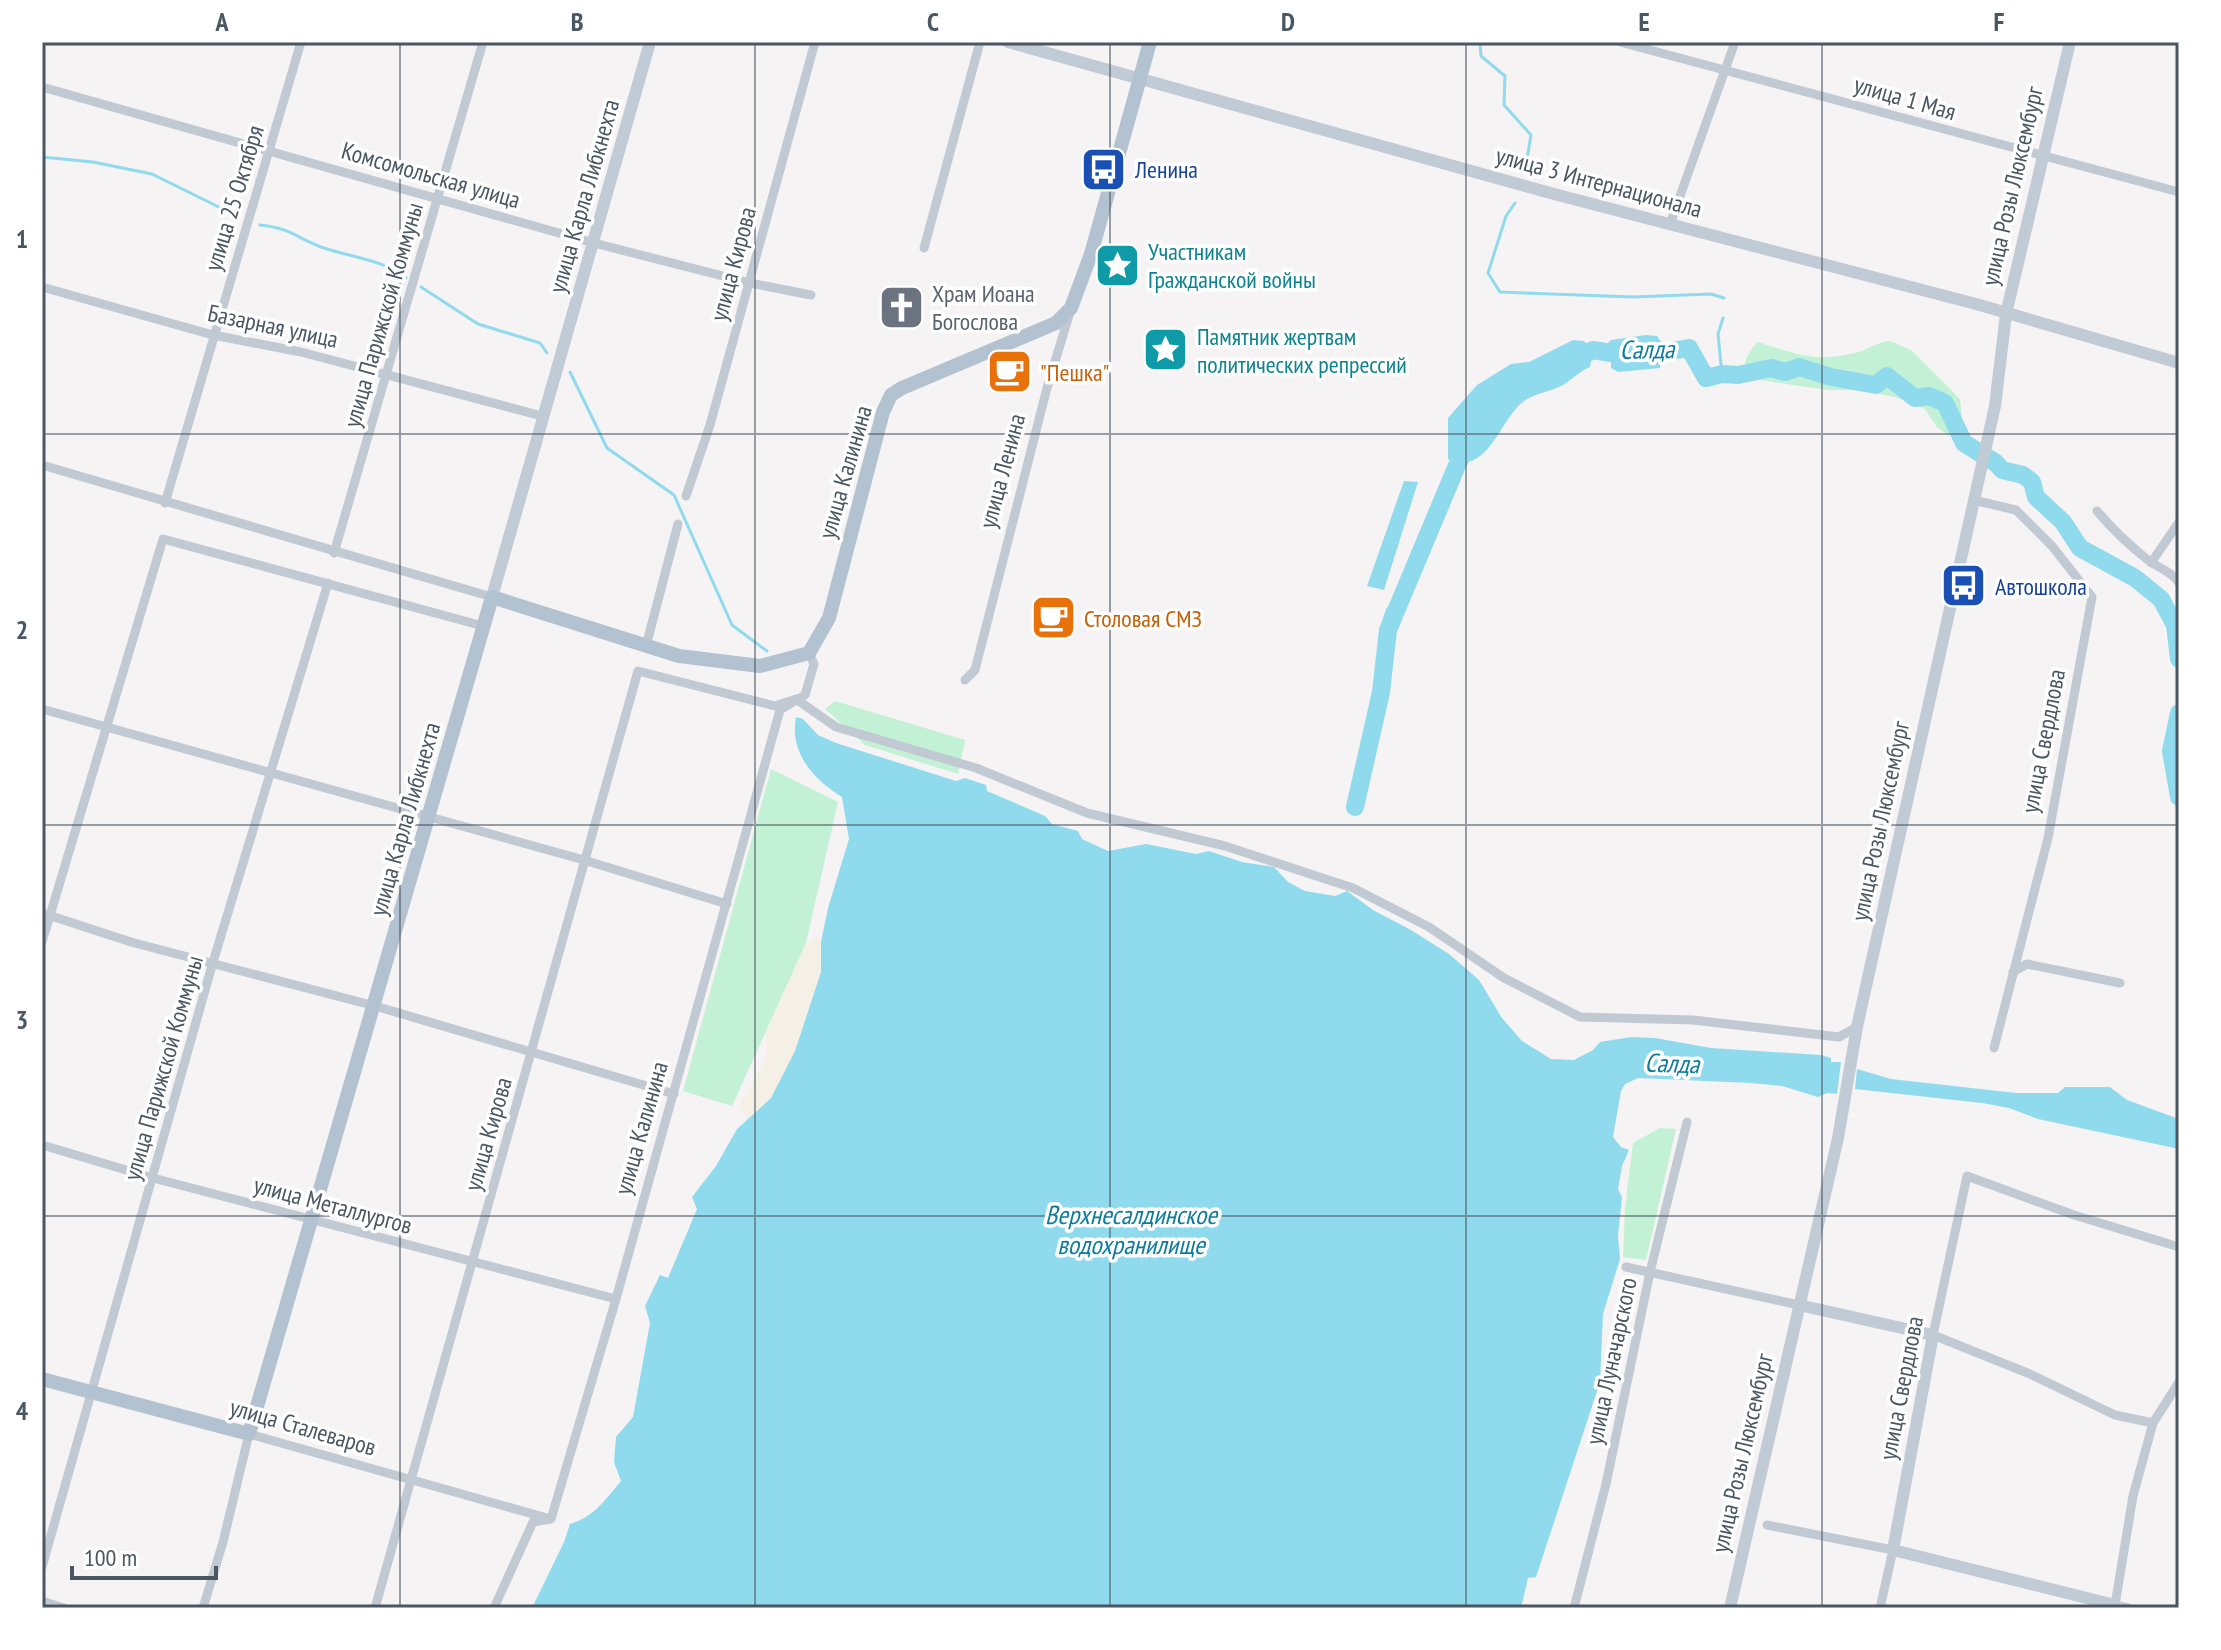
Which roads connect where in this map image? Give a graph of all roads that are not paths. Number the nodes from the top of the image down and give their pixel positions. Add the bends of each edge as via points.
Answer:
1 (301, 42) edge
2 (483, 42) edge
3 (650, 42) edge
4 (815, 42) edge
5 (980, 42) edge
6 (1008, 42) edge
7 (1150, 42) edge
8 (1620, 42) edge
9 (1735, 42) edge
10 (2070, 42) edge
11 (1725, 69) junction
12 (1140, 78) junction
13 (42, 87) edge
14 (271, 150) junction
15 (2043, 156) junction
16 (2179, 192) edge
17 (437, 199) junction
18 (1670, 224) junction
19 (594, 243) junction
20 (924, 248) dead end
21 (750, 283) junction
22 (42, 287) edge
23 (811, 295) dead end
24 (1071, 308) junction
25 (2006, 314) junction
26 (213, 335) junction
27 (2179, 363) edge
28 (387, 373) junction
29 (542, 416) junction
30 (42, 465) edge
31 (686, 496) dead end
32 (1973, 500) junction
33 (165, 503) junction
34 (2097, 511) dead end
35 (2179, 522) edge
36 (678, 524) dead end
37 (334, 553) junction
38 (2151, 563) junction
39 (328, 583) junction
40 (2179, 583) edge
41 (492, 597) junction
42 (483, 626) junction
43 (646, 646) junction
44 (809, 653) junction
45 (965, 680) dead end
46 (796, 699) junction
47 (42, 709) edge
48 (107, 728) junction
49 (269, 774) junction
50 (427, 818) junction
51 (584, 860) junction
52 (727, 904) junction
53 (46, 914) edge
54 (42, 942) edge
55 (213, 962) junction
56 (2013, 972) junction
57 (2120, 983) dead end
58 (375, 1006) junction
59 (1857, 1027) junction
60 (1994, 1048) dead end
61 (532, 1050) junction
62 (674, 1094) junction
63 (1687, 1122) dead end
64 (42, 1145) edge
65 (153, 1178) junction
66 (312, 1219) junction
67 (2179, 1247) edge
68 (473, 1263) junction
69 (1626, 1267) dead end
70 (1650, 1272) junction
71 (616, 1299) junction
72 (1799, 1305) junction
73 (1933, 1335) junction
74 (42, 1379) edge
75 (2179, 1384) edge
76 (91, 1392) junction
77 (2153, 1423) junction
78 (249, 1434) junction
79 (411, 1481) junction
80 (551, 1519) junction
81 (1767, 1525) dead end
82 (1893, 1550) junction
83 (42, 1567) edge
84 (42, 1601) edge
85 (2119, 1607) edge
86 (64, 1608) edge
87 (203, 1608) edge
88 (375, 1608) edge
89 (494, 1608) edge
90 (1574, 1608) edge
91 (1730, 1608) edge
92 (1880, 1608) edge

1 - 14 street, улица 25 Октября
2 - 17 street, улица Парижской Коммуны
3 - 19 street, улица Карла Либкнехта
4 - 21 street, улица Кирова
5 - 20 street
6 - 12 street, улица 3 Интернационала
7 - 12 main road, улица Ленина
8 - 11 street, улица 1 Мая
9 - 11 street
10 - 15 street, улица Розы Люксембург
11 - 15 street, улица 1 Мая
11 - 18 street
12 - 18 street, улица 3 Интернационала
12 - 24 main road, улица Ленина
13 - 14 street, Комсомольская улица
14 - 17 street, Комсомольская улица
14 - 26 street, улица 25 Октября
15 - 16 street, улица 1 Мая
15 - 25 street, улица Розы Люксембург
17 - 19 street, Комсомольская улица
17 - 28 street, улица Парижской Коммуны
18 - 25 street, улица 3 Интернационала
19 - 21 street, Комсомольская улица
19 - 29 street, улица Карла Либкнехта
21 - 23 street, Комсомольская улица
21 - 31 street, улица Кирова
22 - 26 street, Базарная улица
24 - 44 main road, улица Калинина via 1056,323 891,395 829,618
24 - 45 street, улица Ленина via 975,670
25 - 27 street, улица 3 Интернационала
25 - 32 street, улица Розы Люксембург via 1995,406
26 - 28 street, Базарная улица
26 - 33 street, улица 25 Октября
28 - 29 street, Базарная улица
28 - 37 street, улица Парижской Коммуны
29 - 41 street, улица Карла Либкнехта
30 - 33 street
32 - 56 street, улица Свердлова via 2016,510 2092,597 2048,838
32 - 59 street, улица Розы Люксембург
33 - 37 street
34 - 38 street
35 - 38 street
36 - 43 street
37 - 41 street
38 - 40 street
39 - 42 street
39 - 48 street via 163,539
39 - 49 street, улица Парижской Коммуны
41 - 42 main road, улица Карла Либкнехта
41 - 43 main road
42 - 50 main road, улица Карла Либкнехта
43 - 44 main road via 679,656 760,666
44 - 46 street, улица Калинина via 814,664 805,695
46 - 51 street, улица Кирова via 775,706 638,671
46 - 52 street, улица Калинина via 780,710
46 - 59 street via 836,727 976,768 1087,813 1225,846 1353,888 1580,1017 1693,1020 1839,1037
47 - 48 street
48 - 49 street
48 - 53 street
49 - 50 street
49 - 55 street, улица Парижской Коммуны
50 - 51 street
50 - 58 main road, улица Карла Либкнехта
51 - 52 street
51 - 61 street, улица Кирова
52 - 62 street, улица Калинина
53 - 54 street
53 - 55 street
55 - 58 street
55 - 65 street, улица Парижской Коммуны
56 - 57 street via 2027,964
56 - 60 street, улица Свердлова
58 - 61 street
58 - 66 main road, улица Карла Либкнехта
59 - 72 street, улица Розы Люксембург via 1838,1138
61 - 62 street
61 - 68 street, улица Кирова
62 - 71 street, улица Калинина
63 - 70 street, улица Луначарского
64 - 65 street, улица Металлургов
65 - 66 street, улица Металлургов
65 - 76 street, улица Парижской Коммуны
66 - 68 street, улица Металлургов
66 - 78 main road, улица Карла Либкнехта
67 - 73 street, улица Свердлова via 1967,1176
68 - 71 street, улица Металлургов
68 - 79 street, улица Кирова
69 - 70 street
70 - 72 street
70 - 90 street, улица Луначарского
71 - 80 street, улица Калинина
72 - 73 street
72 - 91 street, улица Розы Люксембург
73 - 77 street via 2115,1415
73 - 82 street, улица Свердлова
74 - 76 main road, улица Сталеваров
75 - 77 street
76 - 78 main road, улица Сталеваров
76 - 83 street, улица Парижской Коммуны
77 - 85 street via 2133,1496
78 - 79 street, улица Сталеваров
78 - 87 street, улица Карла Либкнехта
79 - 80 street, улица Сталеваров
79 - 88 street, улица Кирова
80 - 89 street via 533,1522
81 - 82 street
82 - 85 street
82 - 92 street, улица Свердлова
84 - 86 street

